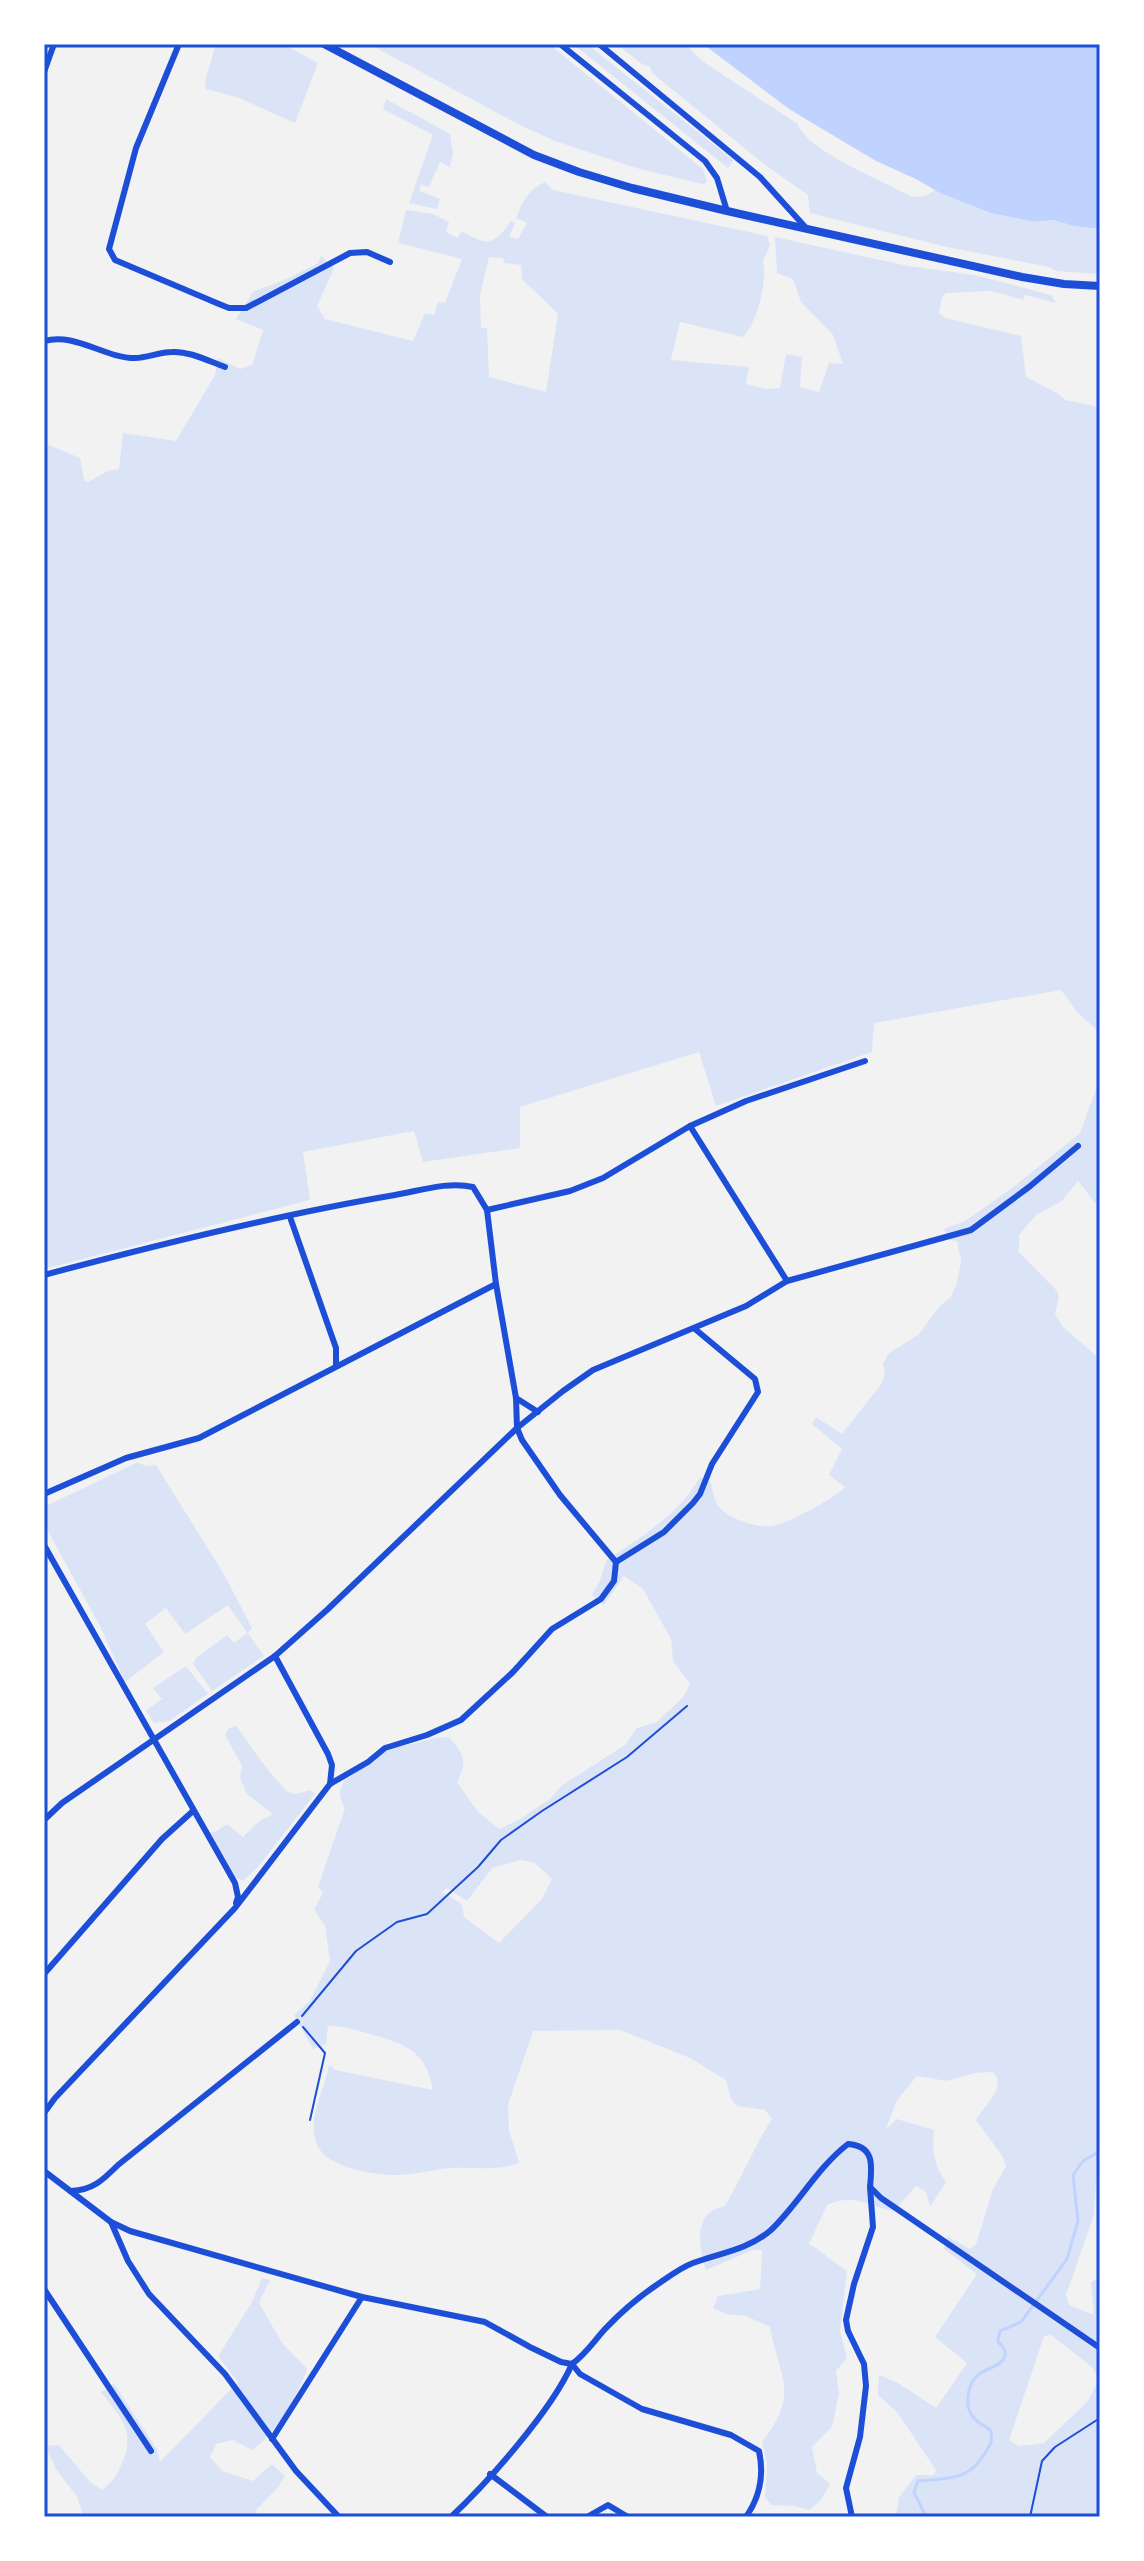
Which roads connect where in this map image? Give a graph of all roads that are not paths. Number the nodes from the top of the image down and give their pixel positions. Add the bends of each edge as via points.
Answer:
1 (54, 44) edge
2 (179, 44) edge
3 (324, 44) edge
4 (560, 44) edge
5 (599, 44) edge
6 (44, 72) edge
7 (727, 211) junction
8 (807, 229) junction
9 (390, 262) dead end
10 (1100, 286) edge
11 (44, 341) edge
12 (225, 367) dead end
13 (865, 1061) dead end
14 (690, 1126) junction
15 (1078, 1146) dead end
16 (487, 1210) junction
17 (290, 1217) junction
18 (44, 1275) edge
19 (787, 1281) junction
20 (496, 1284) junction
21 (695, 1329) junction
22 (336, 1365) junction
23 (516, 1398) junction
24 (538, 1412) junction
25 (517, 1428) junction
26 (44, 1494) edge
27 (44, 1545) edge
28 (616, 1562) junction
29 (275, 1656) junction
30 (154, 1742) junction
31 (330, 1784) junction
32 (193, 1811) junction
33 (44, 1820) edge
34 (235, 1908) junction
35 (44, 1974) edge
36 (297, 2022) road end
37 (44, 2113) edge
38 (44, 2171) edge
39 (870, 2187) junction
40 (71, 2191) junction
41 (111, 2222) junction
42 (44, 2289) edge
43 (362, 2297) junction
44 (1100, 2348) edge
45 (572, 2364) junction
46 (272, 2439) junction
47 (151, 2451) dead end
48 (490, 2474) junction
49 (339, 2517) edge
50 (451, 2517) edge
51 (547, 2517) edge
52 (587, 2517) edge
53 (628, 2517) edge
54 (746, 2517) edge
55 (852, 2517) edge

1 - 6 street
2 - 9 street via 136,148 109,249 115,260 236,309 350,253 367,252
3 - 7 main road via 534,155 632,188
4 - 7 street via 705,161 717,178
5 - 8 street via 760,177
7 - 8 main road
8 - 10 main road via 1022,277
11 - 12 street via 77,342 135,358 187,353
13 - 14 street
14 - 16 street via 603,1178
14 - 19 street
15 - 19 street via 971,1230
16 - 17 street via 473,1187 463,1185
16 - 20 street
17 - 18 street
17 - 22 street via 336,1348
19 - 21 street
20 - 22 street
20 - 23 street
21 - 24 street via 593,1370
21 - 28 street via 755,1379 756,1398 693,1503 664,1532
22 - 26 street via 199,1438 126,1458
23 - 24 street
23 - 25 street
24 - 25 street
25 - 28 street via 560,1495
25 - 29 street
27 - 30 street
28 - 31 street via 614,1581 601,1599 552,1629 461,1720 385,1748
29 - 30 street
29 - 31 street via 328,1754
30 - 32 street
30 - 33 street
31 - 34 street
32 - 34 street via 235,1883
32 - 35 street
34 - 37 street
36 - 40 street via 100,2182 88,2190
38 - 40 street
39 - 44 street
39 - 45 street via 869,2152 848,2144 769,2232 660,2283 622,2311
39 - 55 street via 873,2227 846,2320 864,2364 866,2386 846,2488
40 - 41 street
41 - 43 street
41 - 46 street via 149,2294 225,2374
42 - 47 street
43 - 45 street via 485,2322
43 - 46 street
45 - 48 street via 563,2384
45 - 54 street via 580,2374 642,2409 731,2435 759,2451 761,2481
46 - 49 street
48 - 50 street
48 - 51 street
52 - 53 street via 608,2505

